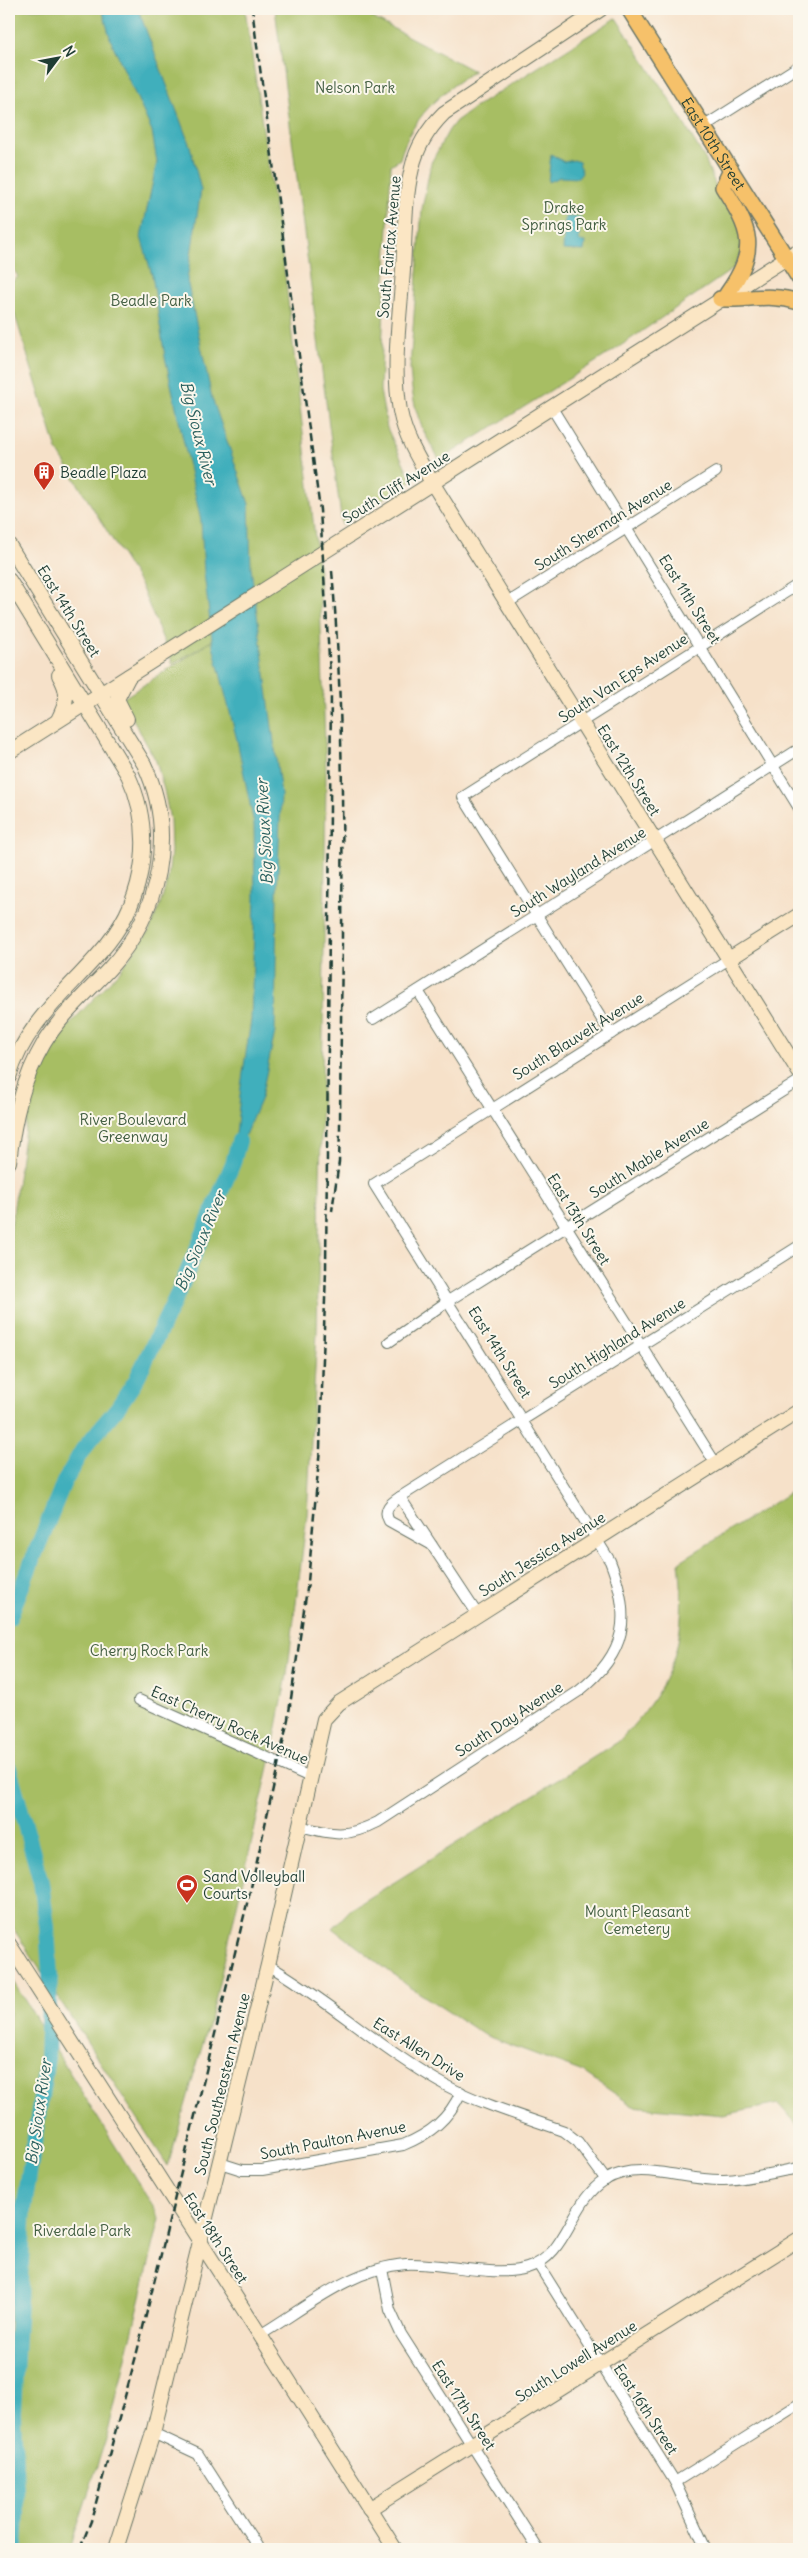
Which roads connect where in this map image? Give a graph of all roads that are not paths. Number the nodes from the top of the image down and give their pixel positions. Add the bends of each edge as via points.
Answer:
1 (601, 9) edge
2 (629, 9) edge
3 (799, 66) edge
4 (703, 126) junction
5 (731, 170) junction
6 (793, 253) edge
7 (799, 278) edge
8 (724, 296) junction
9 (799, 302) edge
10 (552, 408) junction
11 (716, 472) dead end
12 (433, 484) junction
13 (627, 527) junction
14 (9, 545) edge
15 (9, 580) edge
16 (799, 584) edge
17 (21, 600) junction
18 (507, 603) junction
19 (701, 646) junction
20 (130, 674) junction
21 (101, 693) junction
22 (85, 703) junction
23 (58, 721) junction
24 (580, 723) junction
25 (799, 749) edge
26 (9, 752) edge
27 (773, 766) junction
28 (154, 786) junction
29 (799, 808) edge
30 (160, 814) junction
31 (655, 841) junction
32 (799, 915) edge
33 (536, 916) junction
34 (729, 959) junction
35 (418, 991) junction
36 (373, 1019) dead end
37 (611, 1034) junction
38 (799, 1072) edge
39 (9, 1076) edge
40 (799, 1081) edge
41 (492, 1109) junction
42 (9, 1162) edge
43 (374, 1184) joint
44 (566, 1228) junction
45 (799, 1246) edge
46 (448, 1301) junction
47 (389, 1342) dead end
48 (642, 1345) junction
49 (799, 1410) edge
50 (523, 1419) junction
51 (716, 1464) junction
52 (400, 1497) junction
53 (597, 1539) junction
54 (432, 1546) junction
55 (478, 1615) junction
56 (139, 1700) dead end
57 (318, 1739) joint
58 (310, 1777) junction
59 (300, 1826) junction
60 (9, 1944) edge
61 (268, 1966) junction
62 (461, 2092) junction
63 (220, 2162) junction
64 (799, 2168) edge
65 (606, 2180) junction
66 (799, 2239) edge
67 (199, 2242) junction
68 (538, 2264) junction
69 (382, 2269) junction
70 (260, 2335) junction
71 (600, 2365) junction
72 (799, 2404) edge
73 (153, 2433) junction
74 (473, 2445) junction
75 (676, 2482) junction
76 (369, 2509) junction
77 (116, 2549) edge
78 (259, 2549) edge
79 (395, 2549) edge
80 (538, 2549) edge
81 (706, 2549) edge

1 - 12 main road, South Fairfax Avenue via 444,113 429,127 420,143 412,168 406,209 397,378 404,427
2 - 4 main road, East 10th Street
3 - 4 street
4 - 5 main road, East 10th Street
5 - 6 main road, East 10th Street
5 - 8 main road via 723,187 746,225 748,250 743,268
6 - 7 main road, East 10th Street
6 - 8 main road, South Cliff Avenue
8 - 9 main road via 743,300 776,296
8 - 10 main road, South Cliff Avenue
10 - 12 main road, South Cliff Avenue
10 - 13 street, East 11th Street
11 - 13 street, South Sherman Avenue
12 - 18 main road, East 12th Street
12 - 20 main road, South Cliff Avenue
13 - 18 street, South Sherman Avenue
13 - 19 street, East 11th Street
14 - 21 main road, East 14th Street
15 - 17 main road
16 - 19 street, South Van Eps Avenue
17 - 21 main road via 39,614 80,679 90,689
17 - 22 main road
17 - 23 main road via 26,620 68,691
18 - 24 main road, East 12th Street
19 - 24 street, South Van Eps Avenue
19 - 27 street, East 11th Street
20 - 21 main road, South Cliff Avenue
20 - 28 main road via 117,699 154,766 157,774
21 - 22 main road, South Cliff Avenue
21 - 28 main road, East 14th Street
22 - 23 main road, South Cliff Avenue
22 - 30 main road via 96,705 106,715
22 - 39 main road via 126,770 135,792 144,836 141,870 132,901 117,931 41,1016
23 - 26 main road, South Cliff Avenue
24 - 31 main road, East 12th Street
24 - 33 street, South Van Eps Avenue via 463,798
25 - 27 street, South Wayland Avenue
27 - 29 street, East 11th Street
27 - 31 street, South Wayland Avenue
28 - 30 main road
30 - 42 main road via 161,855 149,907 121,955 68,1011 44,1043 20,1098
31 - 33 street, South Wayland Avenue
31 - 34 main road, East 12th Street
32 - 34 main road, South Blauvelt Avenue
33 - 35 street, South Wayland Avenue
33 - 37 street
34 - 37 street, South Blauvelt Avenue
34 - 38 main road, East 12th Street
35 - 36 street, South Wayland Avenue
35 - 41 street, East 13th Street
37 - 41 street, South Blauvelt Avenue
40 - 44 street, South Mable Avenue
41 - 43 street, South Blauvelt Avenue
41 - 44 street, East 13th Street
43 - 46 street, East 14th Street
44 - 46 street, South Mable Avenue
44 - 48 street, East 13th Street
45 - 48 street, South Highland Avenue
46 - 47 street, South Mable Avenue
46 - 50 street, East 14th Street
48 - 50 street, South Highland Avenue
48 - 51 street, East 13th Street
49 - 51 main road, South Jessica Avenue
50 - 52 street, South Highland Avenue
50 - 53 street, East 14th Street
51 - 53 main road, South Jessica Avenue
52 - 54 street
52 - 54 street via 386,1509 386,1516 396,1527
53 - 55 main road, South Jessica Avenue
53 - 59 street, South Day Avenue via 620,1587 623,1628 605,1666 592,1681 361,1830 333,1835
54 - 55 street
55 - 57 main road, South Jessica Avenue via 339,1703 324,1719
56 - 58 street, East Cherry Rock Avenue
57 - 58 main road, South Southeastern Avenue
58 - 59 main road, South Southeastern Avenue
59 - 61 main road, South Southeastern Avenue
60 - 67 main road, East 18th Street
61 - 62 street, East Allen Drive via 293,1980 368,2035
61 - 63 main road, South Southeastern Avenue
62 - 63 street, South Paulton Avenue via 455,2107 441,2123 403,2145 262,2170 242,2170
62 - 65 street, East Allen Drive via 564,2131 578,2142
63 - 67 main road, South Southeastern Avenue
64 - 65 street via 723,2180 635,2172 619,2173
65 - 68 street via 578,2208 554,2252
66 - 71 main road, South Lowell Avenue
67 - 70 main road, East 18th Street
67 - 73 main road, South Southeastern Avenue
68 - 69 street via 510,2270 406,2264
68 - 71 street, East 16th Street
69 - 70 street via 350,2280
69 - 74 street, East 17th Street via 390,2310 401,2334
70 - 76 main road, East 18th Street
71 - 74 main road, South Lowell Avenue
71 - 75 street, East 16th Street
72 - 75 street
73 - 77 main road, South Southeastern Avenue
73 - 78 street via 198,2454
74 - 76 main road, South Lowell Avenue
74 - 80 street, East 17th Street
75 - 81 street, East 16th Street
76 - 79 main road, East 18th Street

